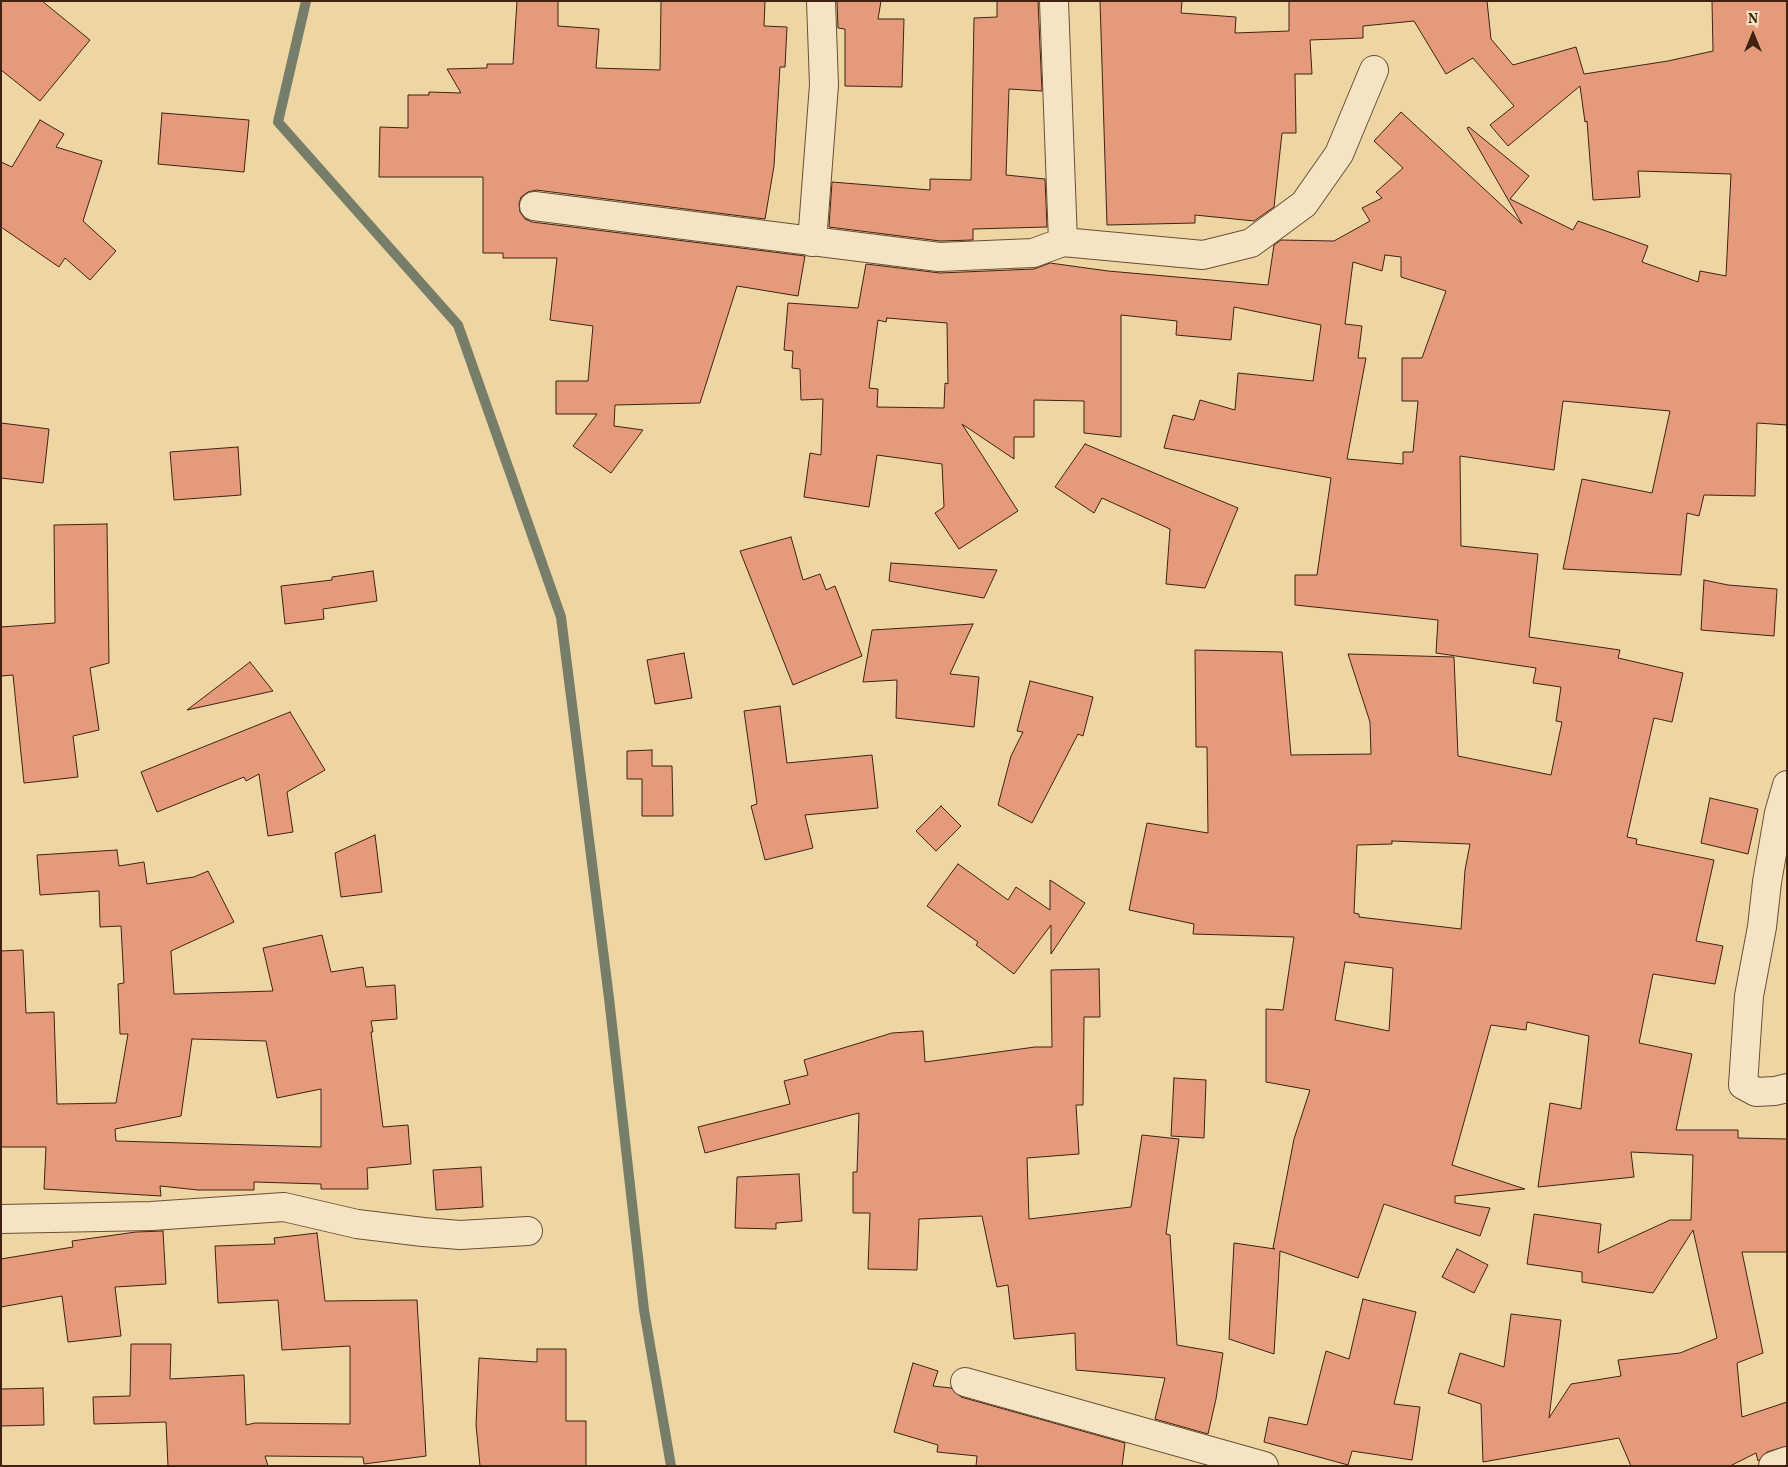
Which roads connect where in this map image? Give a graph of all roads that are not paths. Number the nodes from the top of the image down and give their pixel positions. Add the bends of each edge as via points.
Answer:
1 (821, 1) edge
2 (1054, 1) edge
3 (1374, 70) dead end
4 (534, 206) dead end
5 (812, 242) junction
6 (1063, 242) junction
7 (1787, 785) edge
8 (1787, 1088) edge
9 (1, 1219) edge
10 (528, 1230) dead end
11 (965, 1382) dead end
12 (1787, 1461) edge
13 (1264, 1466) edge
14 (1772, 1466) edge

1 - 5 street via 824,85
2 - 6 street
3 - 6 street via 1339,154 1304,204 1250,243 1203,255
4 - 5 street
5 - 6 street via 939,257 1033,253
7 - 8 street via 1777,823 1749,996 1743,1085 1756,1092
9 - 10 street via 151,1216 284,1207 356,1224 423,1232 460,1235
11 - 13 street
12 - 14 street

